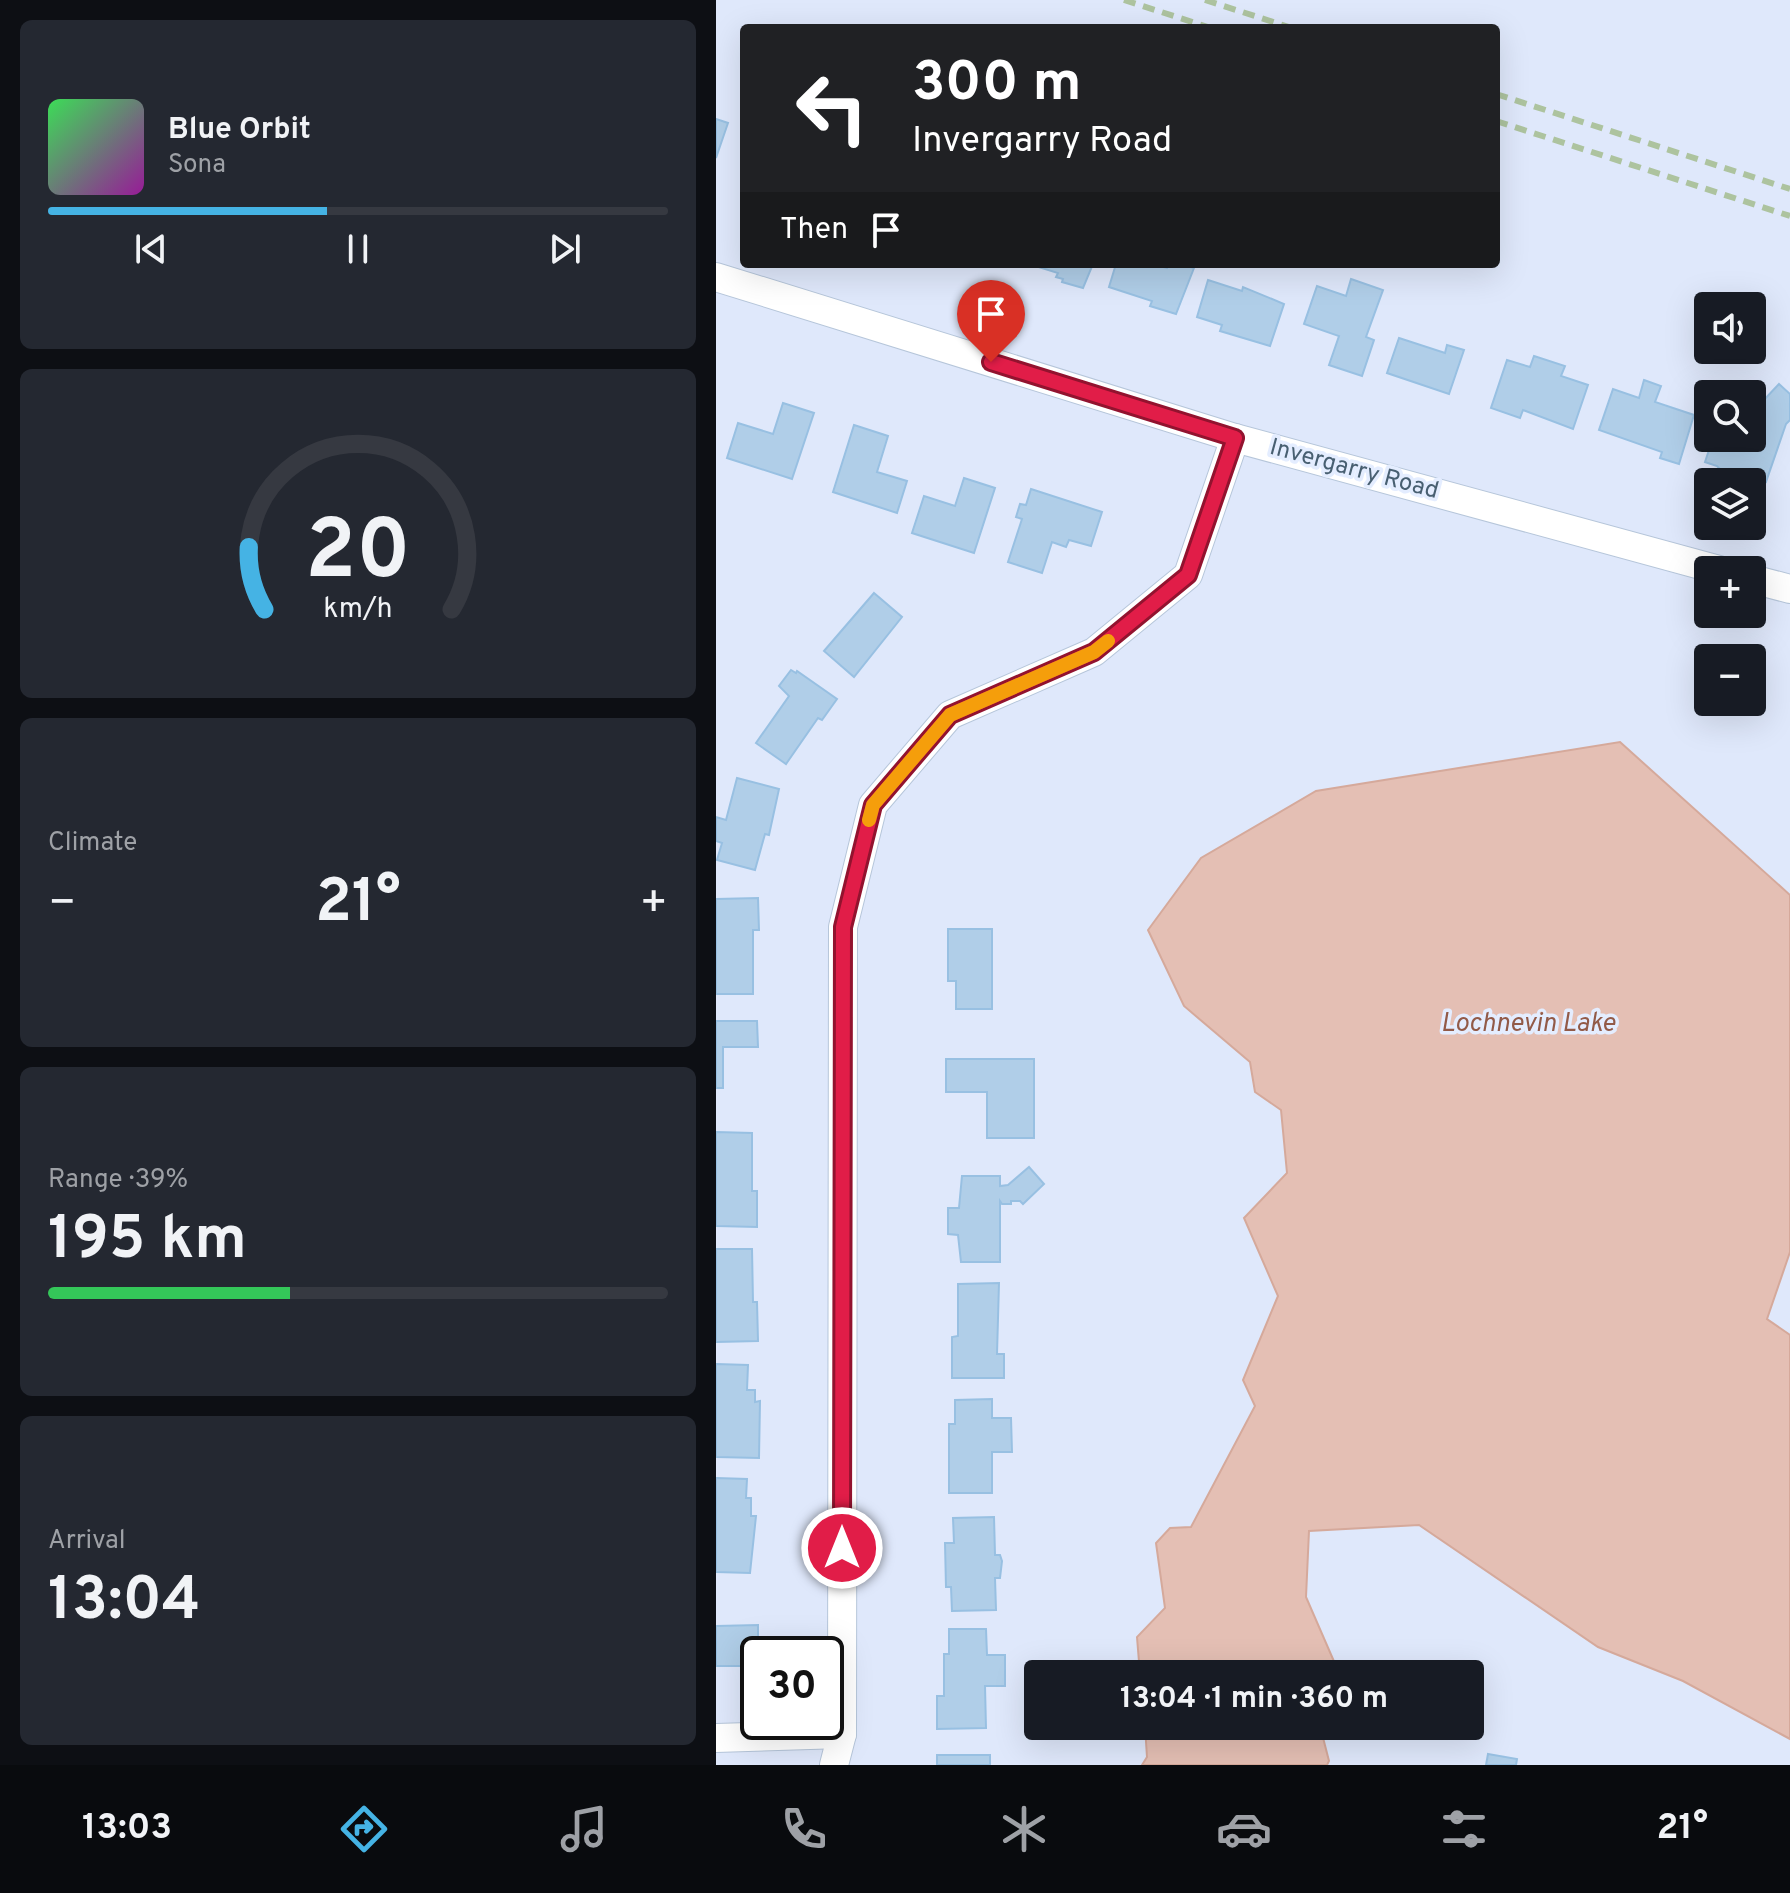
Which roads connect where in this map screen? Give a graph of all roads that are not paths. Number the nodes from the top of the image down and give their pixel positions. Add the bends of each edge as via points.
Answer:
1 (716, 277) edge
2 (1235, 438) junction
3 (1694, 563) edge
4 (1766, 583) edge
5 (1790, 589) edge
6 (842, 1636) edge
7 (740, 1737) edge
8 (716, 1738) edge
9 (840, 1740) edge
10 (834, 1765) edge

1 - 2 street, Invergarry Road
2 - 3 street, Invergarry Road
2 - 6 street via 1188,575 1094,652 950,715 873,805 843,927
4 - 5 street
7 - 8 street
9 - 10 street

